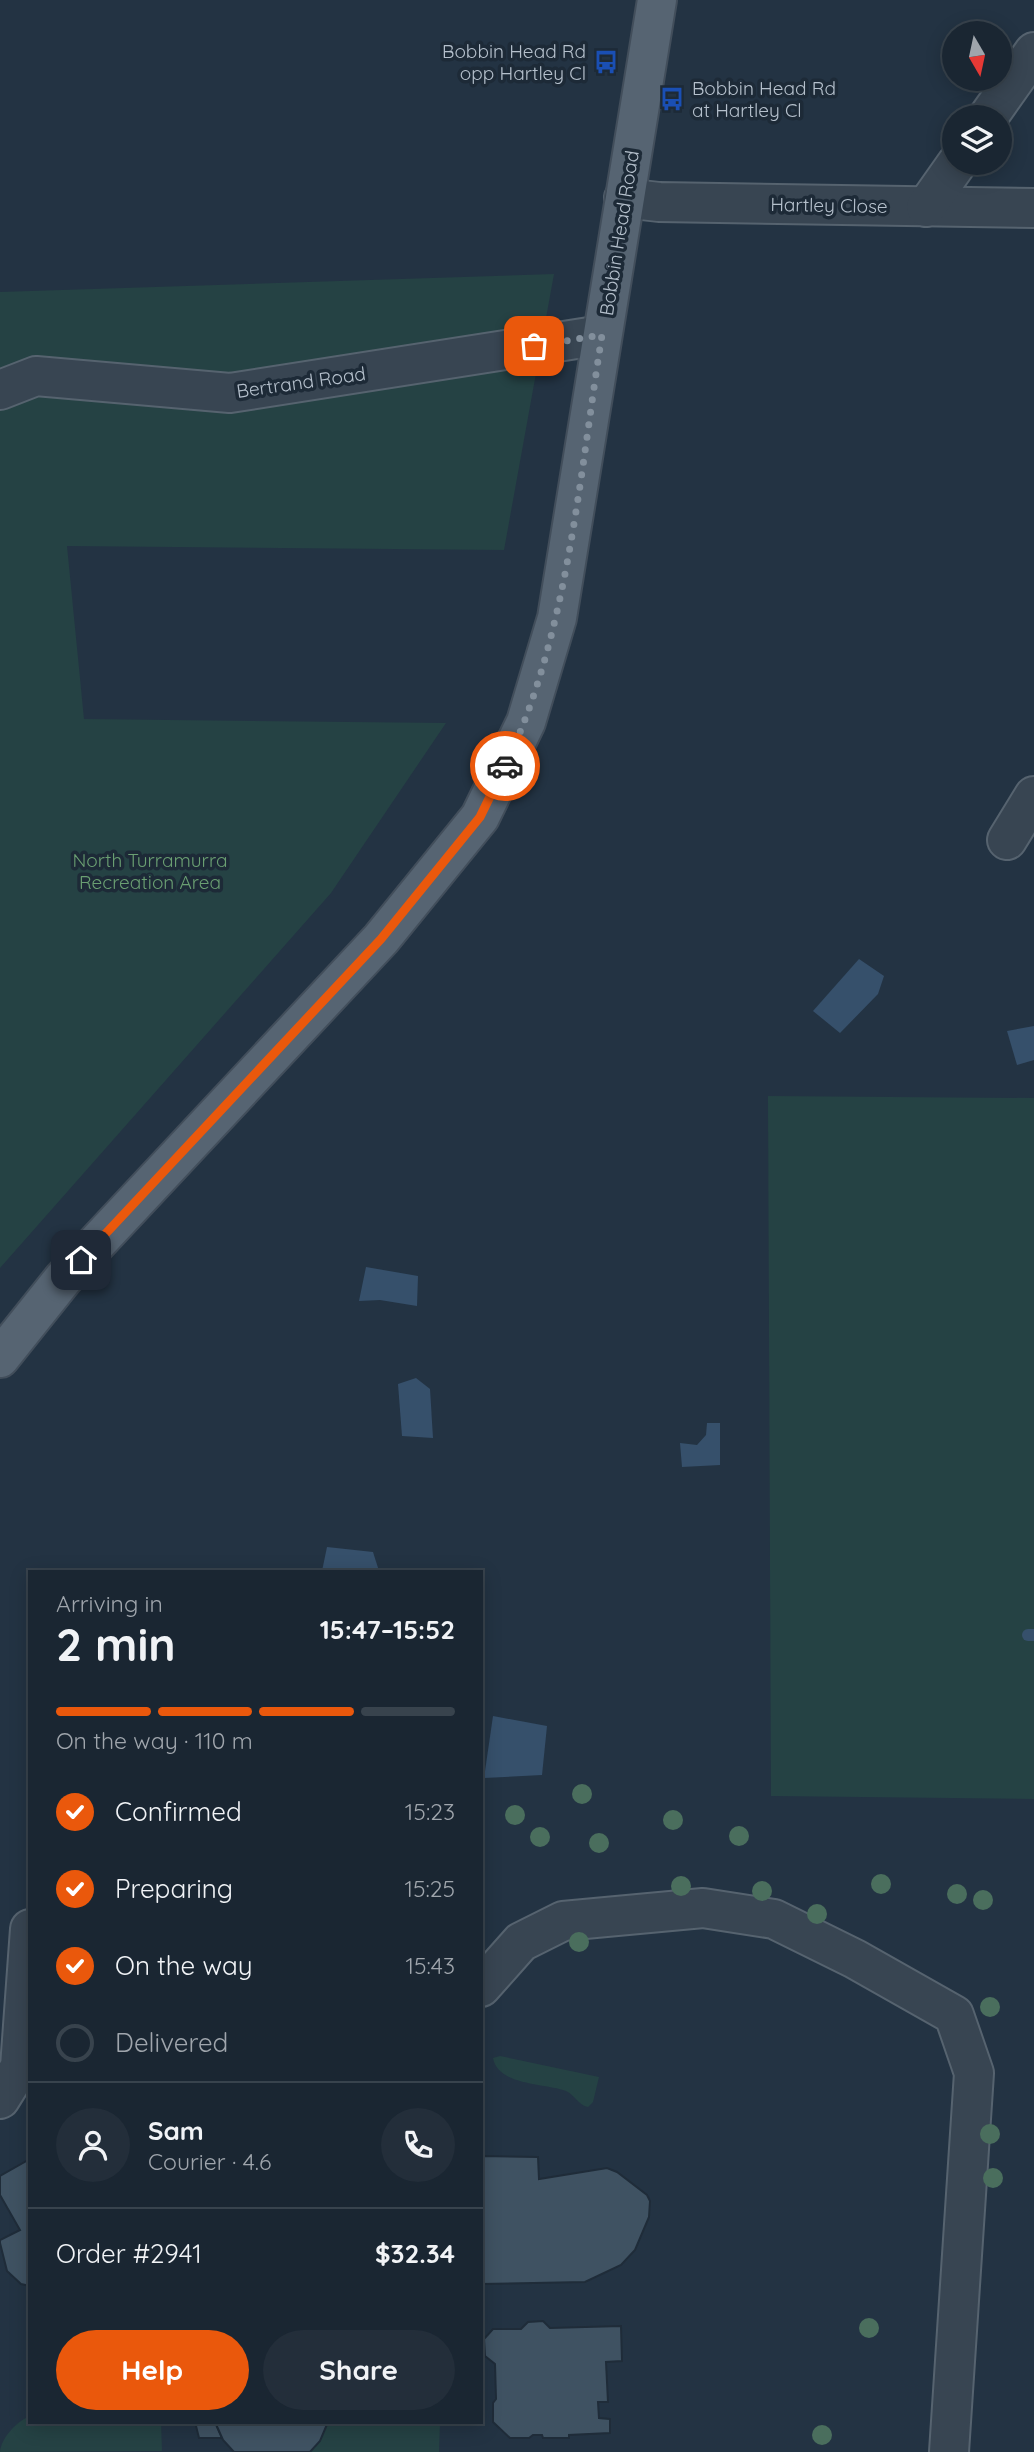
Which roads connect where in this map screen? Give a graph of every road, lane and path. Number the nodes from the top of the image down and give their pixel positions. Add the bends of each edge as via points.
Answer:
1 (657, 0) edge
2 (1034, 52) edge
3 (996, 105) edge
4 (949, 175) edge
5 (624, 198) junction
6 (926, 207) junction
7 (1034, 208) edge
8 (602, 335) junction
9 (0, 390) edge
10 (1034, 796) edge
11 (1007, 840) dead end
12 (0, 1358) edge
13 (28, 1957) edge
14 (483, 1985) edge
15 (0, 2099) edge
16 (949, 2452) edge

1 - 5 main road, Bobbin Head Road
2 - 3 street
4 - 6 street
5 - 6 street, Hartley Close
5 - 8 main road, Bobbin Head Road
6 - 7 street, Hartley Close
8 - 9 street, Bertrand Road via 230,393 36,376
8 - 12 main road, Bobbin Head Road via 557,618 526,722 480,817 381,939 63,1279
10 - 11 street
13 - 15 street via 20,2067
14 - 16 street via 521,1942 563,1922 703,1908 774,1919 954,2015 974,2073

